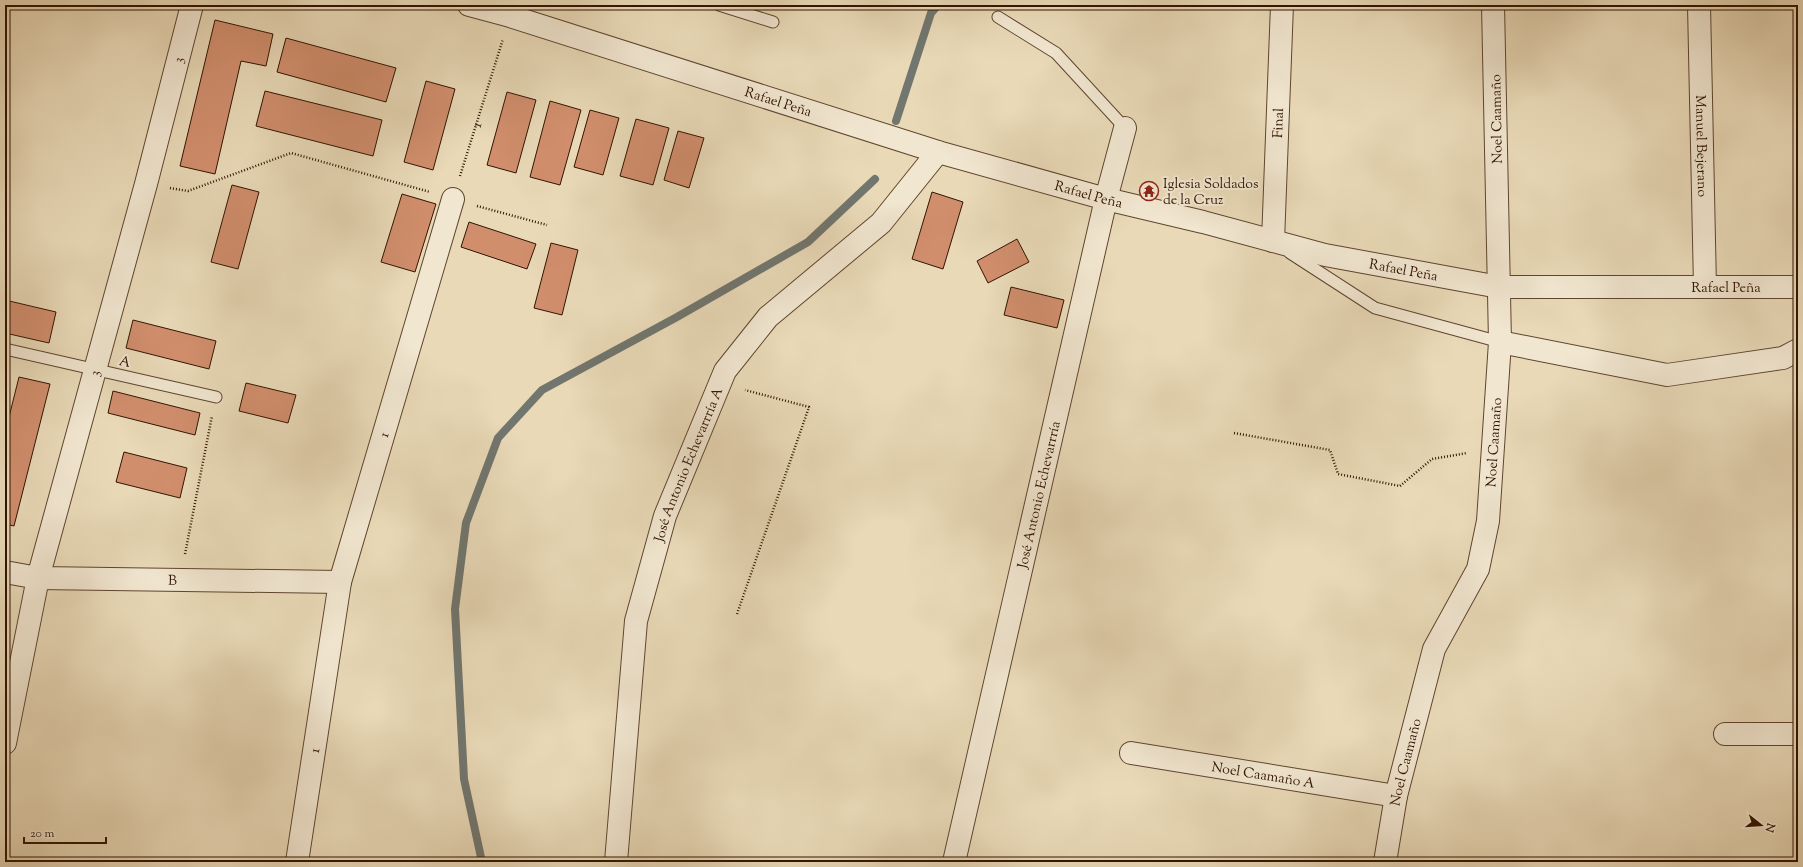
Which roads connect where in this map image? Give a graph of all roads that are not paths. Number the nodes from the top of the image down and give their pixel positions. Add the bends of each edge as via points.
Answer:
1 (192, 5) edge
2 (469, 5) edge
3 (718, 5) edge
4 (1282, 5) edge
5 (1494, 5) edge
6 (1699, 5) edge
7 (998, 17) dead end
8 (773, 22) dead end
9 (1125, 128) joint
10 (938, 152) junction
11 (453, 199) road end
12 (1106, 199) junction
13 (1273, 241) junction
14 (1499, 287) junction
15 (1705, 287) junction
16 (1798, 287) edge
17 (1500, 342) junction
18 (5, 349) edge
19 (1798, 350) edge
20 (94, 370) junction
21 (216, 397) road end
22 (5, 572) edge
23 (38, 578) junction
24 (340, 582) junction
25 (1725, 734) dead end
26 (1798, 734) edge
27 (5, 743) edge
28 (1132, 752) dead end
29 (1396, 796) junction
30 (297, 862) edge
31 (616, 862) edge
32 (954, 862) edge
33 (1386, 862) edge

1 - 20 street, 3
2 - 10 street, Rafael Peña
3 - 8 lane
4 - 13 street, Final
5 - 14 street, Noel Caamaño
6 - 15 street, Manuel Bejerano
7 - 9 lane via 1056,53
9 - 12 street, José Antonio Echevarrría
10 - 12 street, Rafael Peña
10 - 31 street, José Antonio Echevarrría A via 881,223 768,317 725,371 665,516 636,621
11 - 24 street, 1
12 - 13 street, Rafael Peña
12 - 32 street, José Antonio Echevarrría
13 - 14 street, Rafael Peña via 1325,255
13 - 17 lane via 1375,308
14 - 15 street, Rafael Peña
14 - 17 street, Noel Caamaño
15 - 16 street, Rafael Peña
17 - 19 street via 1667,374 1783,358
17 - 29 street, Noel Caamaño via 1488,522 1478,568 1434,650
18 - 20 lane, A
20 - 21 lane, A
20 - 23 street, 3
22 - 23 street, B
23 - 24 street, B
23 - 27 street, 3
24 - 30 street, 1
25 - 26 street
28 - 29 street, Noel Caamaño A
29 - 33 street, Noel Caamaño

